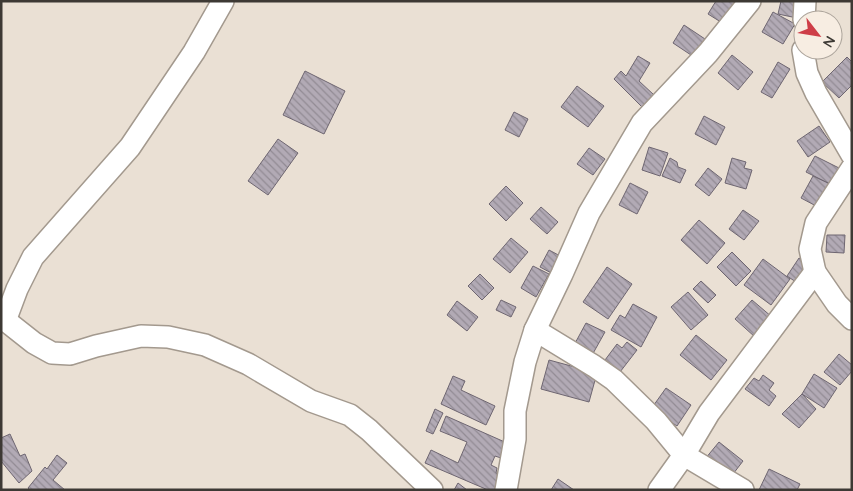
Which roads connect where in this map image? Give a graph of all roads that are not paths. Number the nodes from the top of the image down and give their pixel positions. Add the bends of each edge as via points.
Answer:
1 (223, 1) edge
2 (750, 1) edge
3 (805, 60) edge
4 (852, 155) edge
5 (852, 168) edge
6 (815, 272) junction
7 (3, 319) edge
8 (852, 319) edge
9 (535, 330) junction
10 (684, 456) junction
11 (432, 490) edge
12 (506, 490) edge
13 (659, 490) edge
14 (743, 490) edge

1 - 7 street via 194,52 130,147 32,257
2 - 9 street via 708,53 642,123 589,213
3 - 4 street via 816,93
5 - 6 street via 816,223 810,249
6 - 8 street via 837,304
6 - 10 street via 709,414
7 - 11 street via 34,343 52,352 70,354 141,336 168,337 205,345 248,364 311,401 350,415
9 - 10 street via 614,380 656,421
9 - 12 street via 515,411 515,439
10 - 13 street
10 - 14 street

